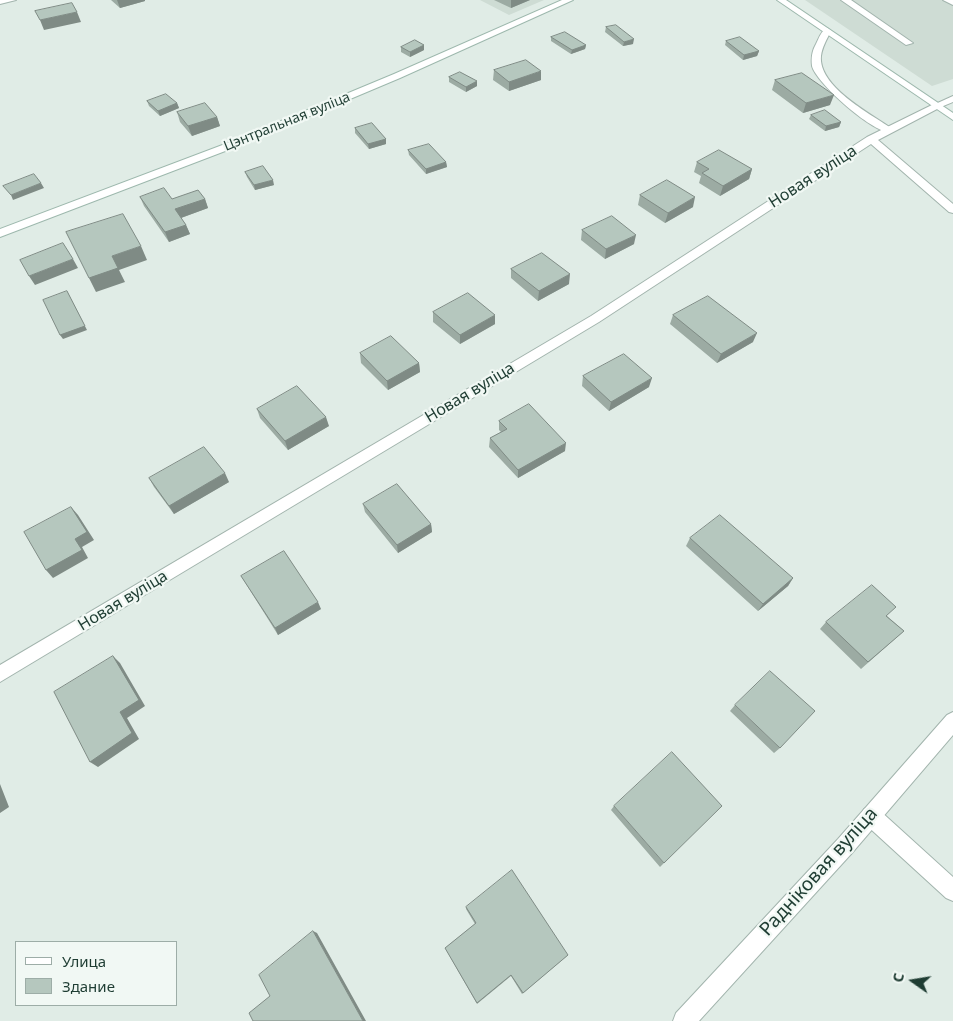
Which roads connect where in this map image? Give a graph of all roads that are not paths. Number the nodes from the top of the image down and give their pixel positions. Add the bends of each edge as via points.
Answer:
1 (12, 0) edge
2 (569, 0) edge
3 (781, 0) edge
4 (844, 0) edge
5 (947, 0) edge
6 (0, 2) edge
7 (953, 3) edge
8 (827, 31) junction
9 (909, 43) dead end
10 (953, 99) edge
11 (936, 106) junction
12 (953, 117) edge
13 (887, 130) junction
14 (871, 139) junction
15 (953, 210) edge
16 (0, 233) edge
17 (0, 674) edge
18 (953, 721) edge
19 (871, 816) junction
20 (953, 891) edge
21 (684, 1021) edge

1 - 6 street
2 - 16 street, Цэнтральная вуліца via 246,139
3 - 8 street
4 - 9 street
5 - 7 street
8 - 11 street
8 - 13 street via 816,55 820,76
10 - 11 street, Новая вуліца
11 - 12 street
11 - 13 street, Новая вуліца
13 - 14 street, Новая вуліца
14 - 15 street
14 - 17 street, Новая вуліца via 595,319
18 - 19 street, Радніковая вуліца
19 - 20 street
19 - 21 street, Радніковая вуліца

